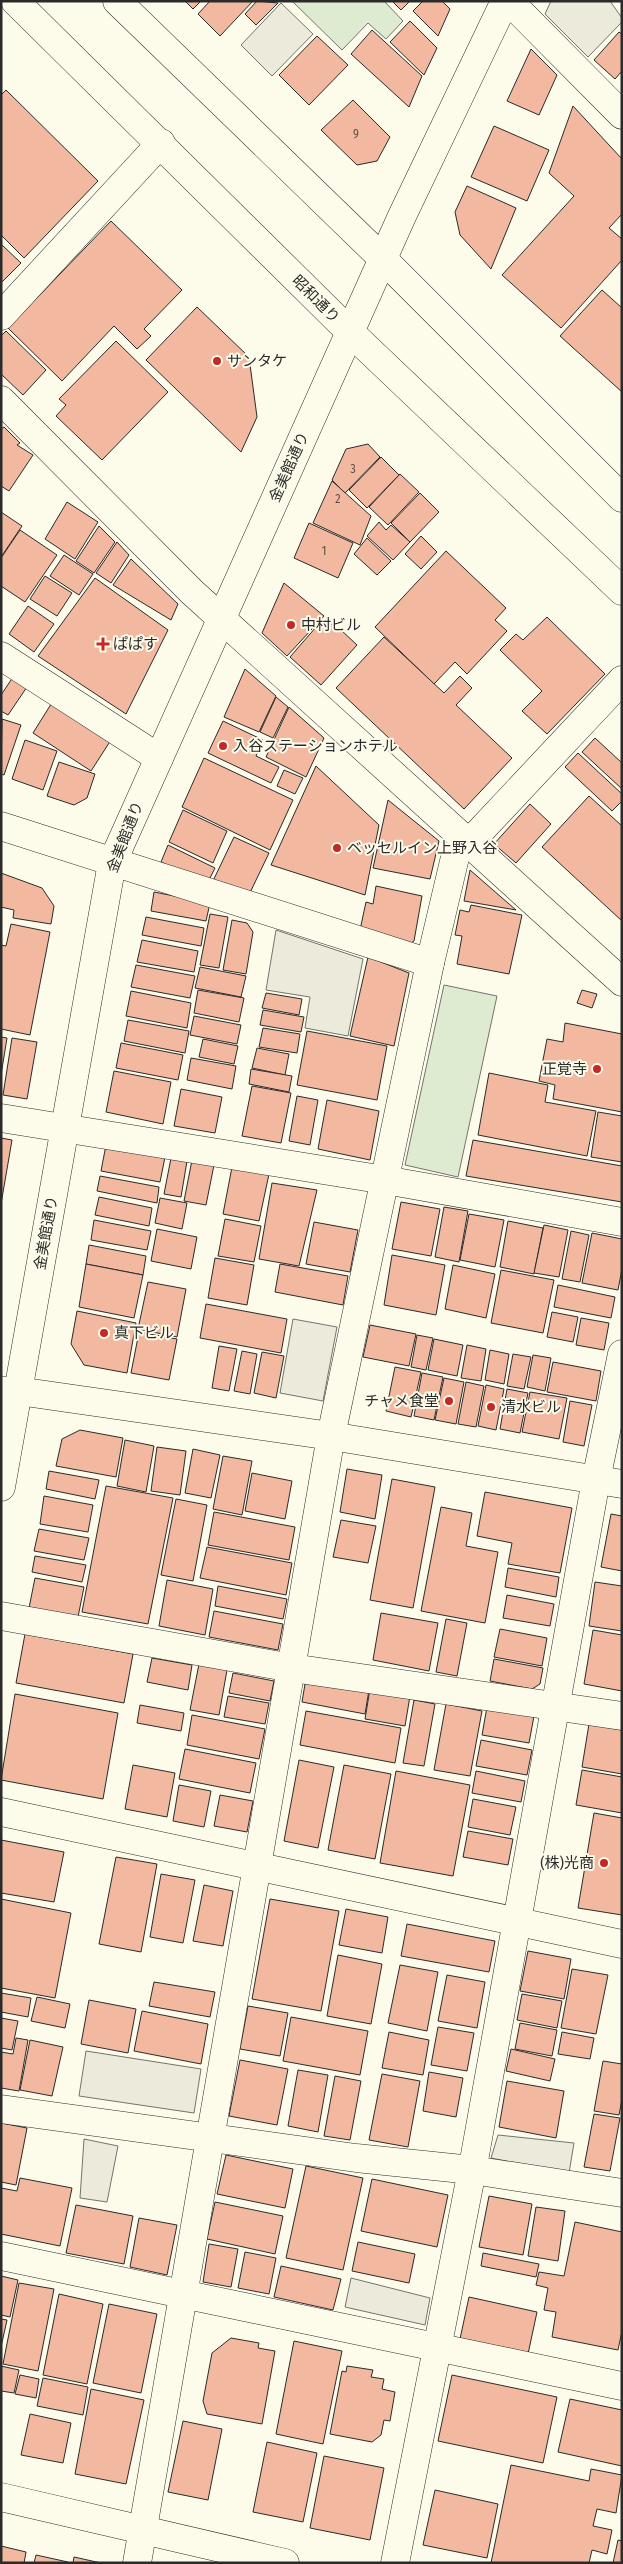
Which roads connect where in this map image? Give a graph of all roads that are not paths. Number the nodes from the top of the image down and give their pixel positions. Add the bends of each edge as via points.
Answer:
1 (15, 1) edge
2 (117, 1) edge
3 (505, 1) edge
4 (509, 1) edge
5 (622, 115) edge
6 (161, 143) junction
7 (383, 259) junction
8 (1, 316) edge
9 (350, 332) junction
10 (1, 400) edge
11 (622, 498) edge
12 (622, 591) edge
13 (222, 618) junction
14 (1, 656) edge
15 (622, 680) edge
16 (159, 758) junction
17 (1, 826) edge
18 (469, 843) junction
19 (112, 863) junction
20 (430, 963) junction
21 (622, 982) edge
22 (1, 1118) edge
23 (65, 1129) junction
24 (385, 1180) junction
25 (622, 1222) edge
26 (622, 1354) edge
27 (10, 1391) edge
28 (331, 1436) junction
29 (609, 1482) edge
30 (1, 1487) edge
31 (1, 1616) edge
32 (292, 1668) junction
33 (557, 1706) junction
34 (622, 1716) edge
35 (1, 1812) edge
36 (257, 1866) junction
37 (518, 1921) junction
38 (622, 1944) edge
39 (1, 2108) edge
40 (212, 2136) junction
41 (472, 2170) junction
42 (622, 2193) edge
43 (1, 2256) edge
44 (182, 2293) junction
45 (438, 2346) junction
46 (622, 2386) edge
47 (1, 2497) edge
48 (143, 2529) junction
49 (137, 2563) edge
50 (285, 2563) edge
51 (395, 2563) edge

1 - 6 main road, 昭和通り
2 - 7 main road
3 - 7 main road, 金美館通り
4 - 5 main road
6 - 8 main road
6 - 9 main road, 昭和通り
7 - 9 main road, 金美館通り
7 - 11 main road
9 - 12 main road, 昭和通り
9 - 13 main road, 金美館通り
10 - 13 main road via 192,592
13 - 16 main road, 金美館通り
13 - 18 main road
14 - 16 main road
15 - 18 main road
16 - 19 main road, 金美館通り
17 - 19 main road
18 - 20 main road via 456,853
18 - 21 main road
19 - 20 main road
19 - 23 main road, 金美館通り
20 - 24 main road
22 - 23 main road
23 - 24 main road
23 - 27 main road, 金美館通り
24 - 25 main road
24 - 28 main road
26 - 29 main road
27 - 28 main road
27 - 30 main road, 金美館通り
28 - 29 main road
28 - 32 main road
29 - 33 main road
31 - 32 main road
32 - 33 main road
32 - 36 main road
33 - 34 main road
33 - 37 main road
35 - 36 main road
36 - 37 main road
36 - 40 main road
37 - 38 main road
37 - 41 main road
39 - 40 main road
40 - 41 main road via 356,2158
40 - 44 main road
41 - 42 main road
41 - 45 main road
43 - 44 main road
44 - 45 main road
44 - 48 main road
45 - 46 main road
45 - 51 main road
47 - 48 main road
48 - 49 main road
48 - 50 main road

